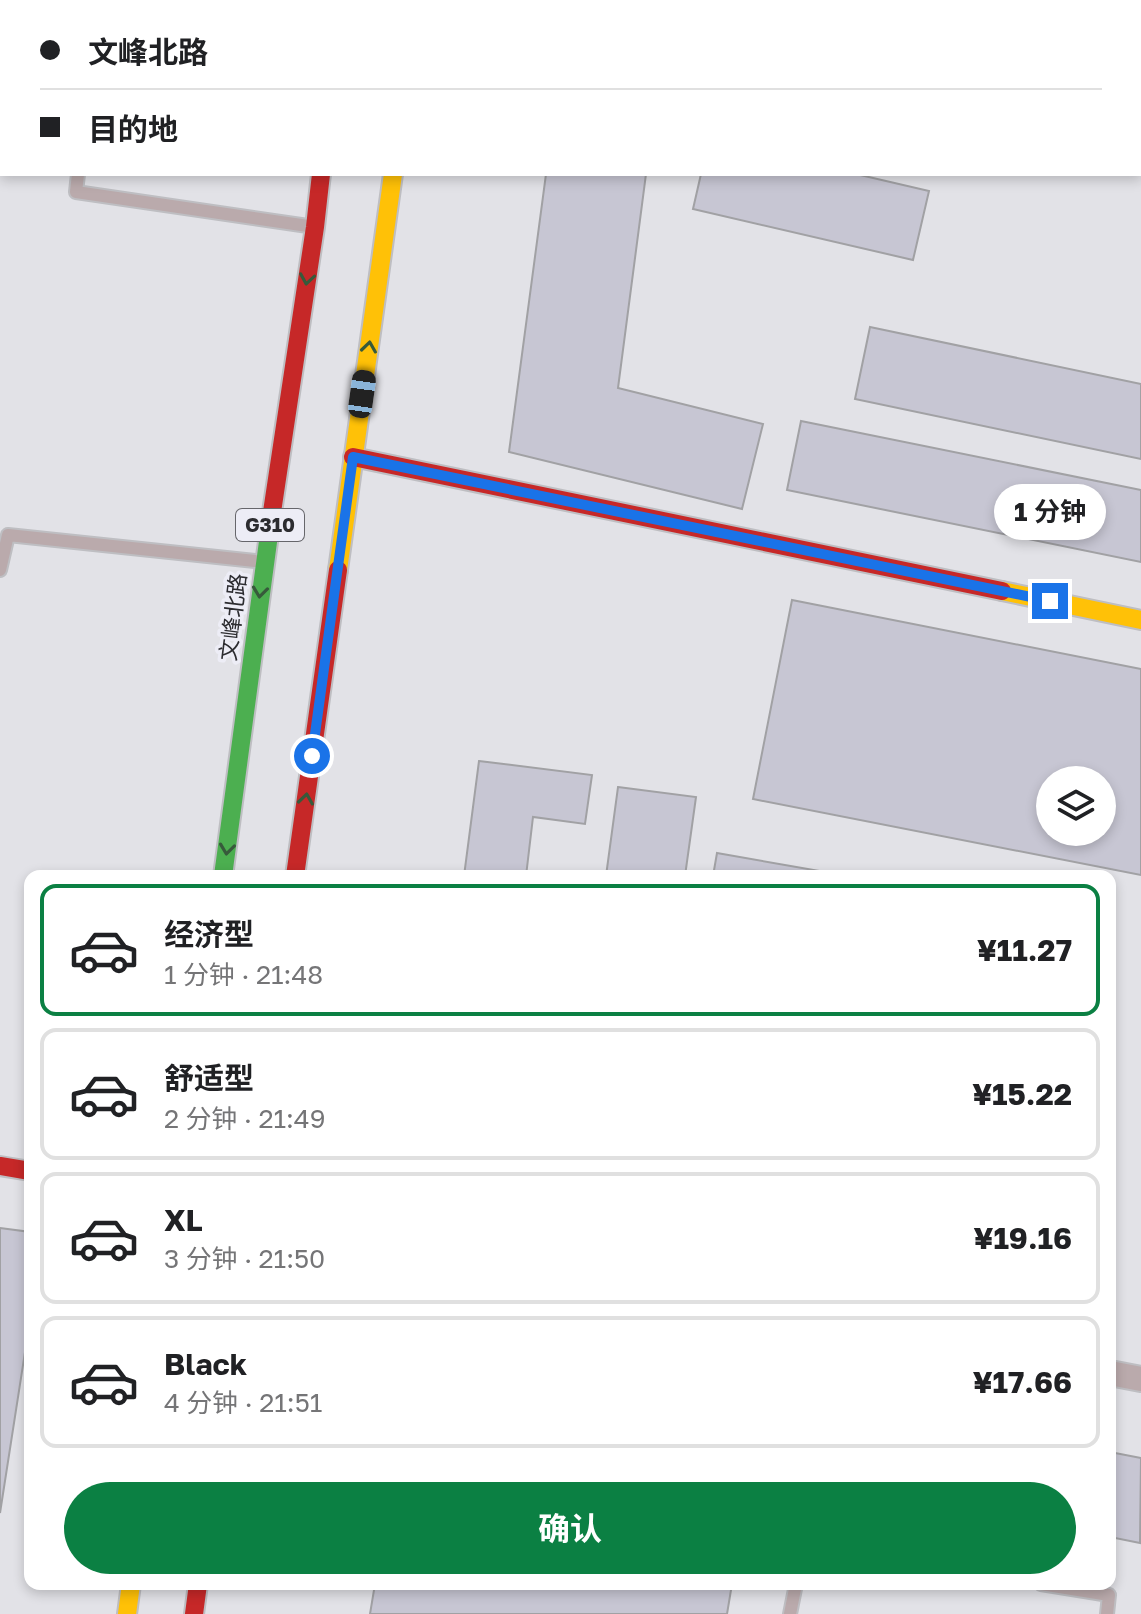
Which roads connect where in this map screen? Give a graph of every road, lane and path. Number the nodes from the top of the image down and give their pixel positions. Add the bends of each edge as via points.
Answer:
1 (78, 176) edge
2 (321, 176) edge
3 (393, 176) edge
4 (315, 227) junction
5 (353, 457) junction
6 (264, 562) junction
7 (0, 570) edge
8 (1141, 620) edge
9 (224, 870) edge
10 (296, 870) edge
11 (0, 1166) edge
12 (24, 1170) edge
13 (1116, 1374) edge
14 (1141, 1379) edge
15 (130, 1590) edge
16 (197, 1590) edge
17 (795, 1590) edge
18 (1078, 1590) edge
19 (127, 1614) edge
20 (194, 1614) edge
21 (790, 1614) edge
22 (1107, 1614) edge

1 - 4 lane via 76,192
2 - 4 main road, 文峰北路 / G310
5 -> 3 main road
4 -> 6 main road, 文峰北路 / G310
5 - 8 main road
10 -> 5 main road
6 - 7 lane via 8,535
6 -> 9 main road, 文峰北路 / G310
11 - 12 main road
13 - 14 street
15 - 19 main road
16 - 20 main road
17 - 21 lane
18 - 22 lane via 1109,1595

